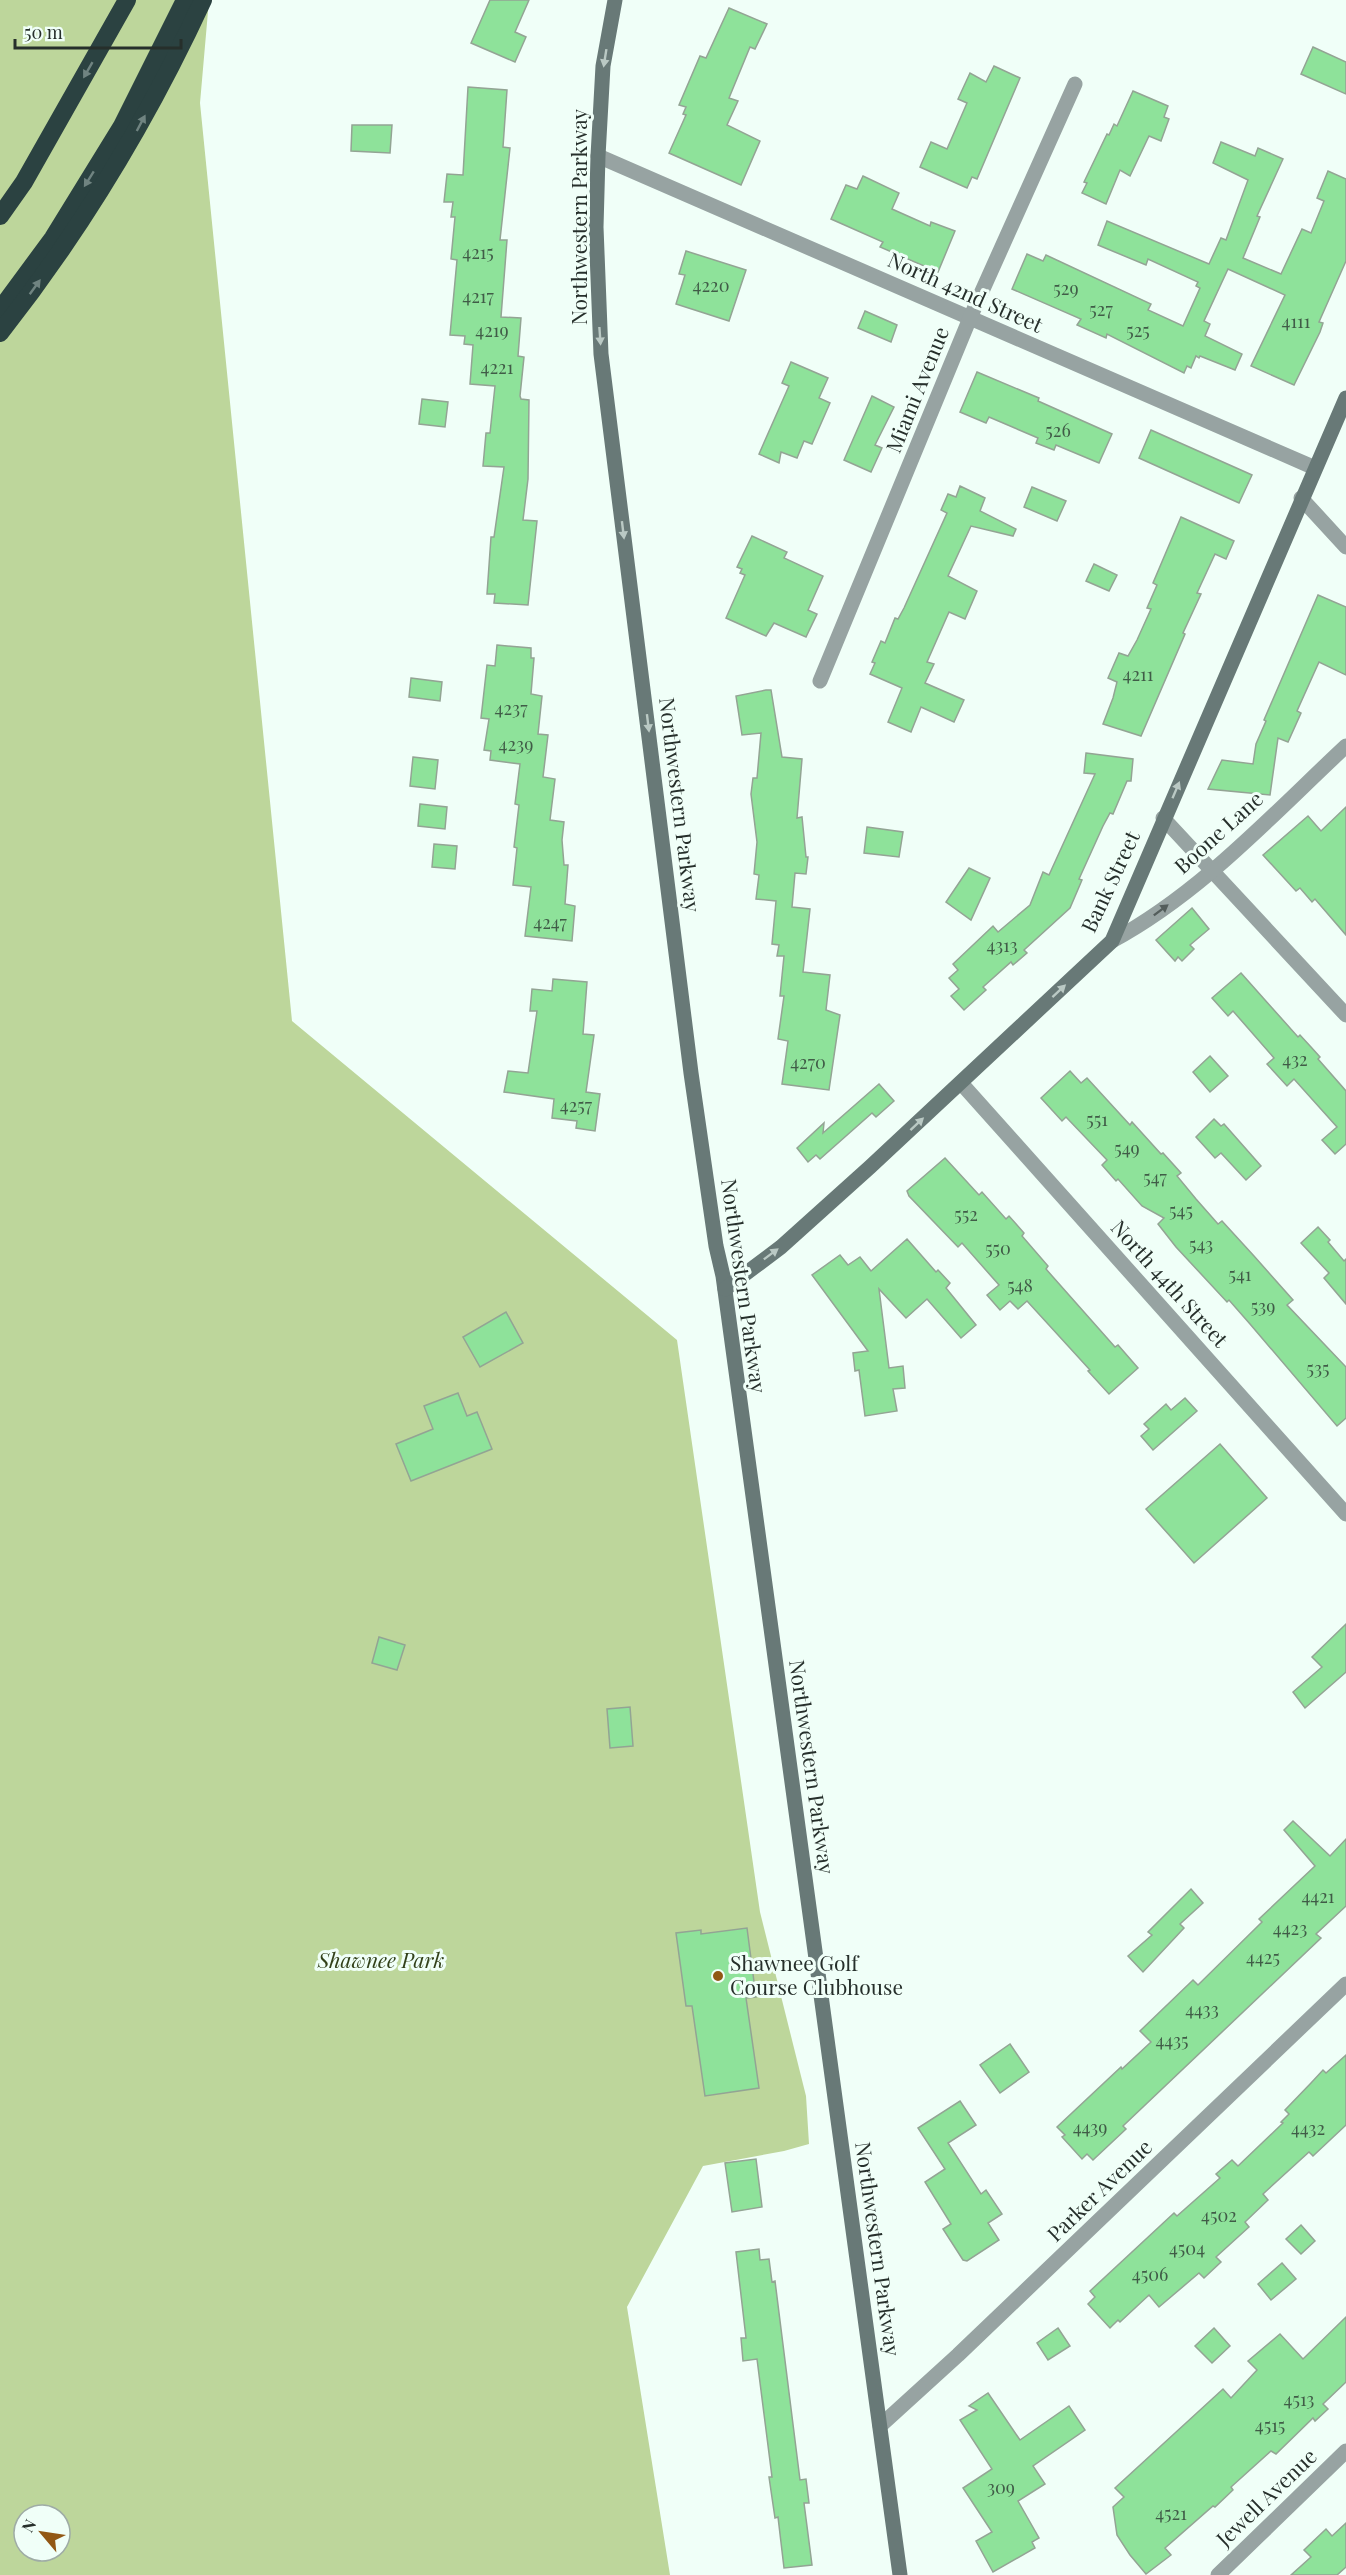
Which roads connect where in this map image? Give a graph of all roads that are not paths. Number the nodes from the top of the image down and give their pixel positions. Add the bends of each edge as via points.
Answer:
1 (127, 0) edge
2 (185, 0) edge
3 (203, 0) edge
4 (615, 0) edge
5 (155, 77) junction
6 (1075, 84) dead end
7 (598, 156) junction
8 (0, 216) edge
9 (0, 310) edge
10 (970, 318) junction
11 (0, 333) edge
12 (1346, 398) edge
13 (1315, 468) junction
14 (1301, 498) junction
15 (1346, 547) edge
16 (820, 681) dead end
17 (1346, 746) edge
18 (1163, 818) junction
19 (1213, 870) junction
20 (1112, 941) junction
21 (1346, 1015) edge
22 (961, 1083) junction
23 (725, 1289) junction
24 (1346, 1514) edge
25 (1346, 1984) edge
26 (880, 2426) junction
27 (1346, 2451) edge
28 (900, 2575) edge
29 (1218, 2575) edge

1 -> 8 highway via 24,182
2 - 5 highway
3 - 5 highway
4 -> 7 street, Northwestern Parkway via 603,66
5 -> 9 highway via 53,238
11 -> 5 highway via 67,243 132,140
6 - 10 street, Miami Avenue
7 - 10 street, North 42nd Street
7 -> 23 street, Northwestern Parkway via 596,227 601,354 692,1073
10 - 13 street, North 42nd Street
10 - 16 street, Miami Avenue
12 - 13 street, Bank Street
13 - 14 street, Bank Street
14 - 15 street
18 -> 14 street, Bank Street
17 - 19 street, Boone Lane
18 - 19 street
18 - 20 street, Bank Street
20 -> 19 street, Boone Lane via 1141,925
19 - 21 street
22 -> 20 street, Bank Street
23 -> 22 street, Bank Street via 781,1247
22 - 24 street, North 44th Street
23 - 26 street, Northwestern Parkway
25 - 26 street, Parker Avenue
26 - 28 street, Northwestern Parkway
27 - 29 street, Jewell Avenue

